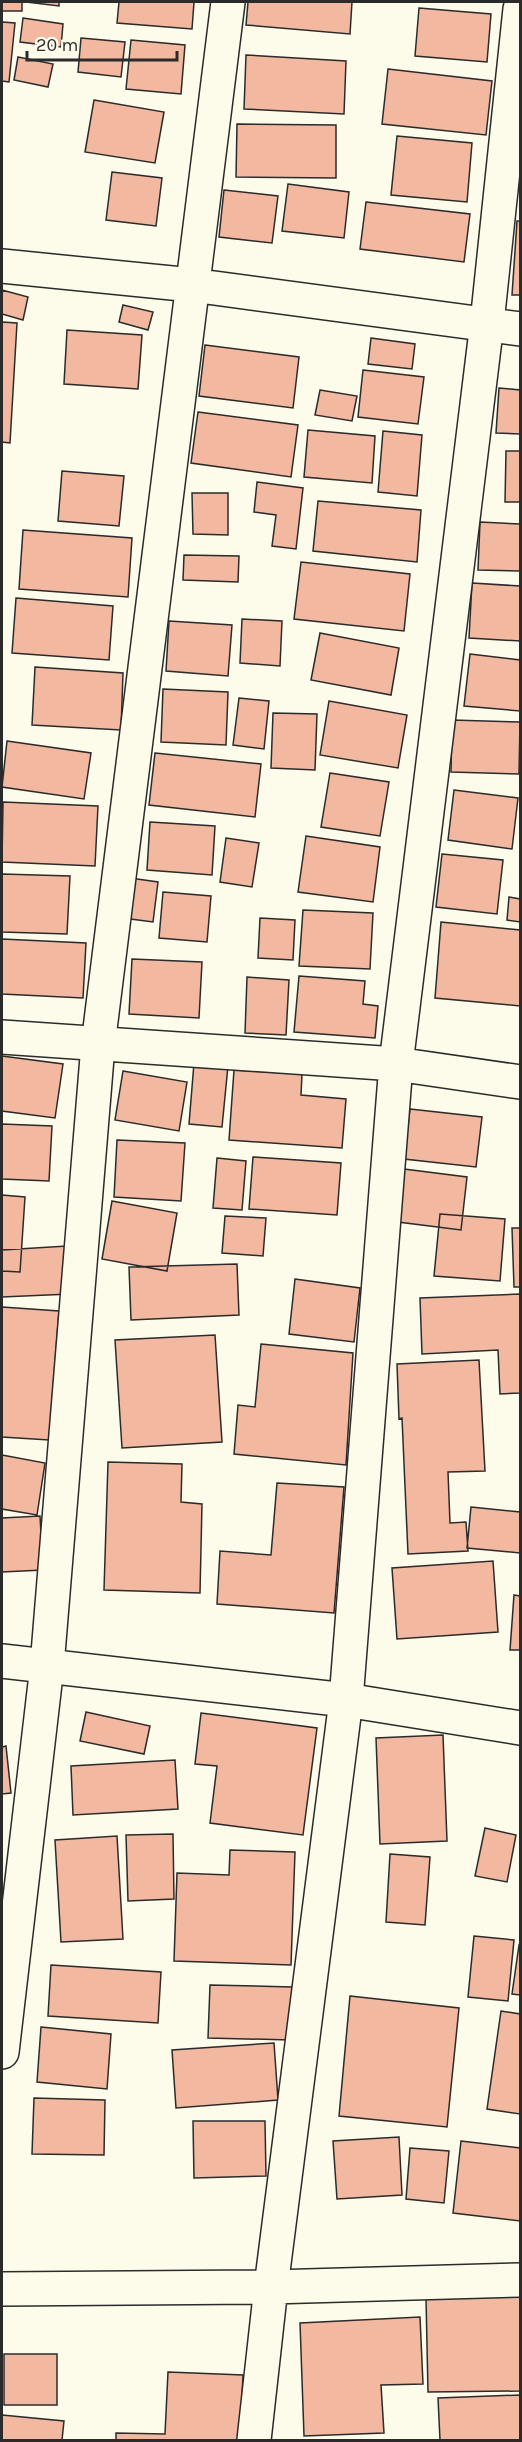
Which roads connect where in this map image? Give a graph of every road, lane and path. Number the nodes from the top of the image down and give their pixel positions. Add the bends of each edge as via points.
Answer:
1 (228, 2) edge
2 (520, 9) edge
3 (2, 266) edge
4 (192, 285) junction
5 (487, 323) junction
6 (520, 329) edge
7 (2, 1037) edge
8 (98, 1045) junction
9 (396, 1064) junction
10 (520, 1082) edge
11 (2, 1660) edge
12 (47, 1666) junction
13 (346, 1700) junction
14 (520, 1728) edge
15 (2, 2052) edge
16 (520, 2280) edge
17 (271, 2287) junction
18 (2, 2289) edge
19 (254, 2440) edge

1 - 4 street
2 - 5 street
3 - 4 street
4 - 5 street
4 - 8 street
5 - 6 street
5 - 9 street
7 - 8 street
8 - 9 street
8 - 12 street
9 - 10 street
9 - 13 street
11 - 12 street
12 - 13 street
12 - 15 street
13 - 14 street
13 - 17 street
16 - 17 street
17 - 18 street
17 - 19 street

